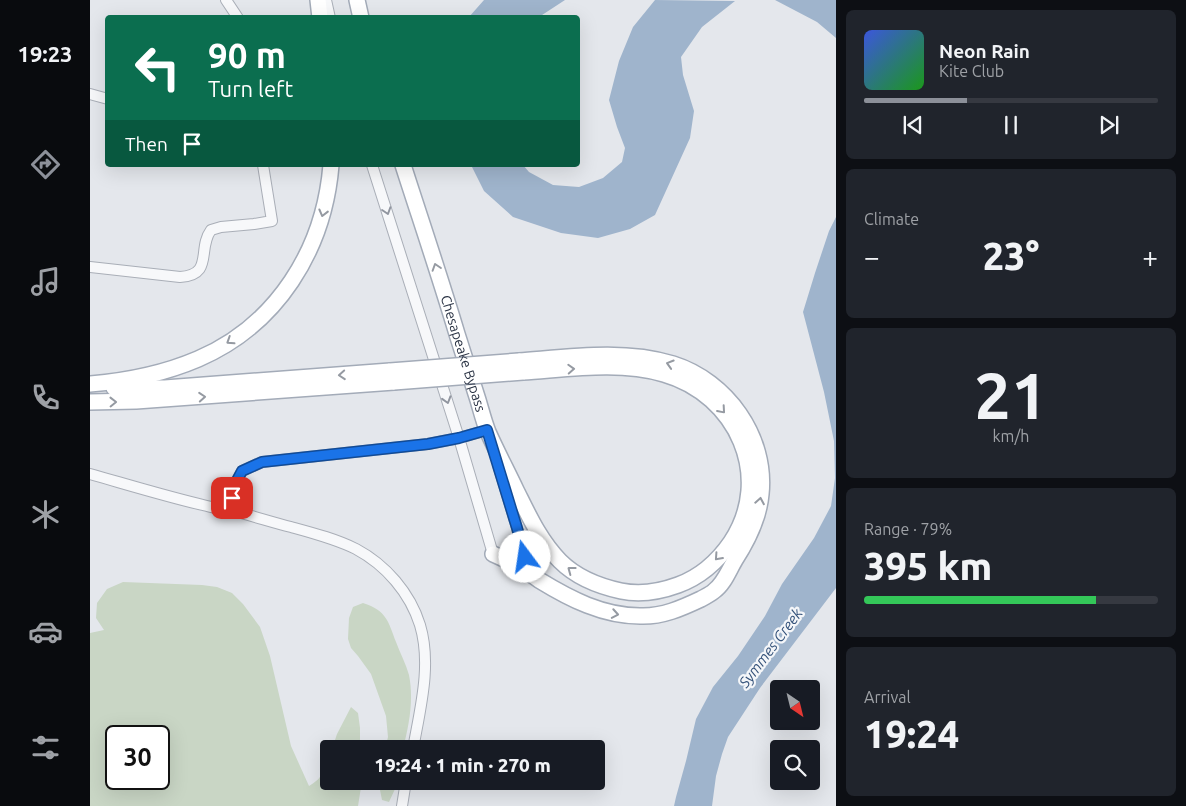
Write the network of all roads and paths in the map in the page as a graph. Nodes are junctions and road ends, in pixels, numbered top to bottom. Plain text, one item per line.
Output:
1 (226, 0) edge
2 (318, 0) edge
3 (326, 0) edge
4 (357, 0) edge
5 (236, 15) edge
6 (320, 15) edge
7 (329, 15) edge
8 (360, 15) edge
9 (90, 94) edge
10 (105, 98) edge
11 (264, 167) edge
12 (331, 167) edge
13 (373, 167) edge
14 (404, 167) edge
15 (90, 267) edge
16 (521, 367) junction
17 (392, 377) junction
18 (90, 384) edge
19 (90, 402) edge
20 (487, 430) junction
21 (459, 438) junction
22 (90, 474) edge
23 (230, 510) junction
24 (493, 554) joint
25 (528, 572) junction
26 (415, 740) edge
27 (405, 790) edge
28 (402, 806) edge

1 - 5 street
2 - 6 main road
3 - 7 street
4 - 8 main road
9 - 10 street
11 - 15 street
12 -> 18 main road
13 -> 21 street, Chesapeake Bypass
20 -> 14 main road, Chesapeake Bypass
16 - 17 main road, bridge
16 -> 20 main road
25 -> 16 main road
17 -> 18 main road
19 -> 17 main road
20 - 21 street
20 - 25 street, Chesapeake Bypass
21 - 23 street
21 - 24 street, Chesapeake Bypass
22 - 23 street
23 - 26 street
24 - 25 main road
27 - 28 street

